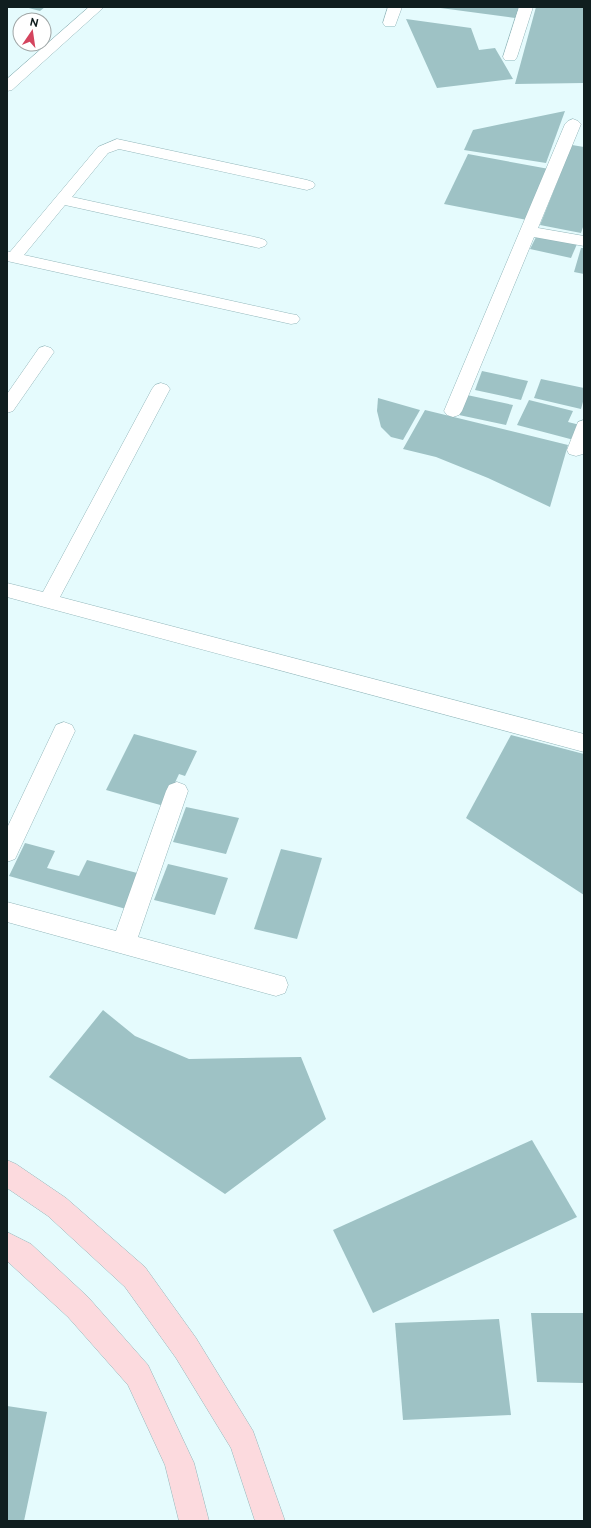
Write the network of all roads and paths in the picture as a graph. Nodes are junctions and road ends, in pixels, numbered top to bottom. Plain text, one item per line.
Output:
1 (97, 7) edge
2 (395, 7) edge
3 (526, 7) edge
4 (390, 23) dead end
5 (510, 57) dead end
6 (7, 87) edge
7 (573, 124) dead end
8 (307, 185) dead end
9 (63, 200) junction
10 (530, 230) junction
11 (584, 241) edge
12 (259, 243) dead end
13 (11, 257) edge
14 (291, 319) dead end
15 (45, 352) dead end
16 (161, 389) dead end
17 (7, 407) edge
18 (453, 411) dead end
19 (584, 426) edge
20 (576, 450) dead end
21 (7, 590) edge
22 (48, 601) junction
23 (64, 731) dead end
24 (584, 743) edge
25 (177, 791) dead end
26 (7, 852) edge
27 (7, 912) edge
28 (124, 943) junction
29 (276, 985) dead end
30 (7, 1173) edge
31 (7, 1245) edge
32 (194, 1521) edge
33 (270, 1521) edge

1 - 6 street
2 - 4 street
3 - 5 street
7 - 10 street
8 - 9 street
9 - 12 street
9 - 13 street
10 - 11 street
10 - 18 street
13 - 14 street
15 - 17 street
16 - 22 street
19 - 20 street
21 - 22 street
22 - 24 street
23 - 26 street
25 - 28 street
27 - 28 street
28 - 29 street
30 - 33 main road
31 - 32 main road

